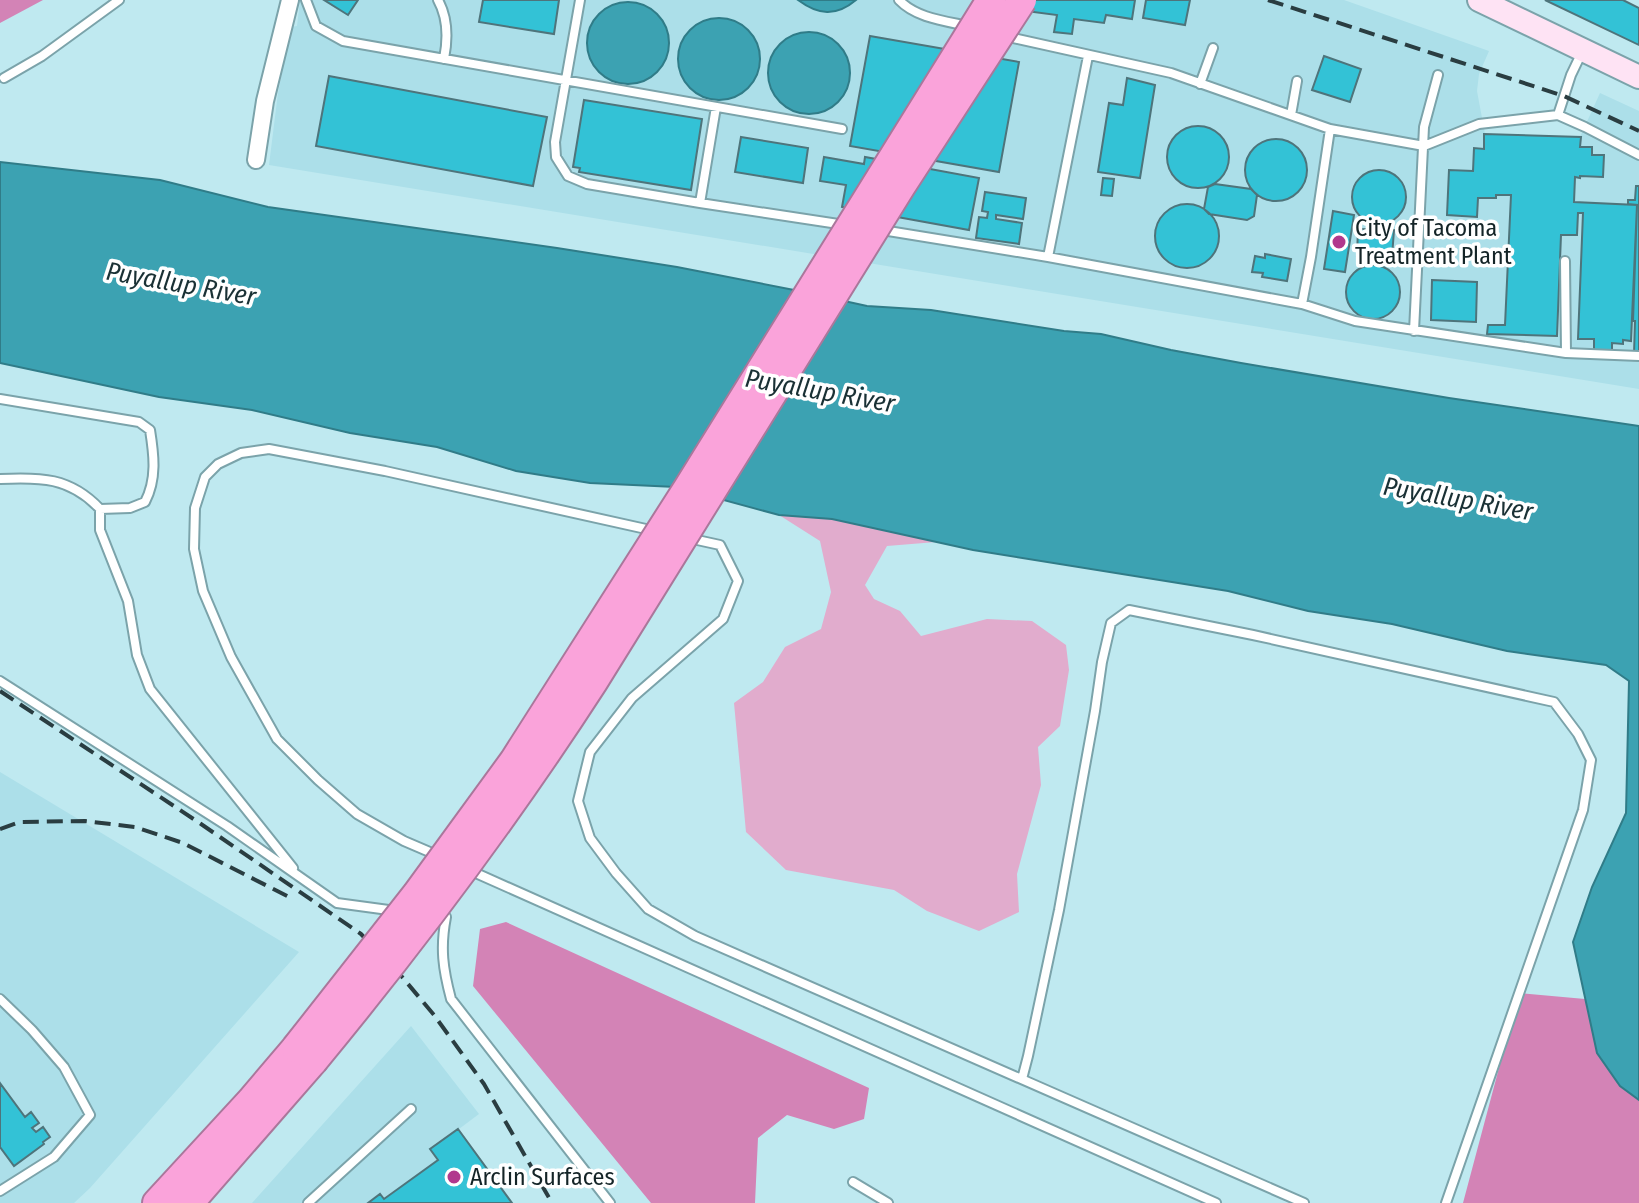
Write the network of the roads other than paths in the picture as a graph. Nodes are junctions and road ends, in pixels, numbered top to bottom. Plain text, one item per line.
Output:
1 (119, 0) edge
2 (290, 0) edge
3 (306, 0) edge
4 (438, 0) edge
5 (580, 0) edge
6 (899, 0) edge
7 (991, 0) edge
8 (1022, 0) edge
9 (1479, 0) edge
10 (1213, 48) dead end
11 (1583, 50) junction
12 (1088, 56) junction
13 (444, 59) junction
14 (1438, 75) dead end
15 (1639, 77) edge
16 (4, 78) dead end
17 (567, 80) junction
18 (1297, 81) dead end
19 (1200, 84) junction
20 (716, 107) junction
21 (1291, 115) junction
22 (1558, 115) junction
23 (842, 129) dead end
24 (1330, 129) junction
25 (1424, 146) junction
26 (1639, 155) edge
27 (256, 160) dead end
28 (700, 203) junction
29 (855, 226) dead end
30 (870, 228) dead end
31 (1048, 257) junction
32 (1565, 261) dead end
33 (1302, 304) junction
34 (1414, 331) junction
35 (1566, 353) junction
36 (1639, 356) edge
37 (0, 399) edge
38 (0, 479) edge
39 (100, 509) junction
40 (0, 681) edge
41 (447, 860) dead end
42 (462, 866) dead end
43 (302, 878) junction
44 (0, 999) edge
45 (304, 1054) junction
46 (1022, 1079) junction
47 (411, 1109) dead end
48 (853, 1182) dead end
49 (0, 1191) edge
50 (157, 1203) edge
51 (189, 1203) edge
52 (308, 1203) edge
53 (610, 1203) edge
54 (888, 1203) edge
55 (1216, 1203) edge
56 (1304, 1203) edge
57 (1446, 1203) edge

1 - 16 lane
2 - 27 street
3 - 13 lane
4 - 13 lane
5 - 17 lane
6 - 12 lane
7 - 45 highway, bridge
8 - 45 highway, bridge
9 - 11 street
10 - 19 lane
11 - 15 street
11 - 22 lane
12 - 19 lane
12 - 31 lane
13 - 17 lane
14 - 25 lane
17 - 20 lane
17 - 28 lane
18 - 21 lane
19 - 21 lane
20 - 23 lane
20 - 28 lane
21 - 24 lane
22 - 25 lane
22 - 26 lane
24 - 25 lane
24 - 33 lane
25 - 34 lane
28 - 29 lane
30 - 31 lane
31 - 33 lane
32 - 35 lane
33 - 34 lane
34 - 35 lane
35 - 36 lane
37 - 39 lane
38 - 39 lane
39 - 43 lane
40 - 43 lane
41 - 46 lane
42 - 55 lane
43 - 53 lane
44 - 49 lane
45 - 50 highway
45 - 51 highway
46 - 56 lane
46 - 57 lane
47 - 52 lane
48 - 54 lane

